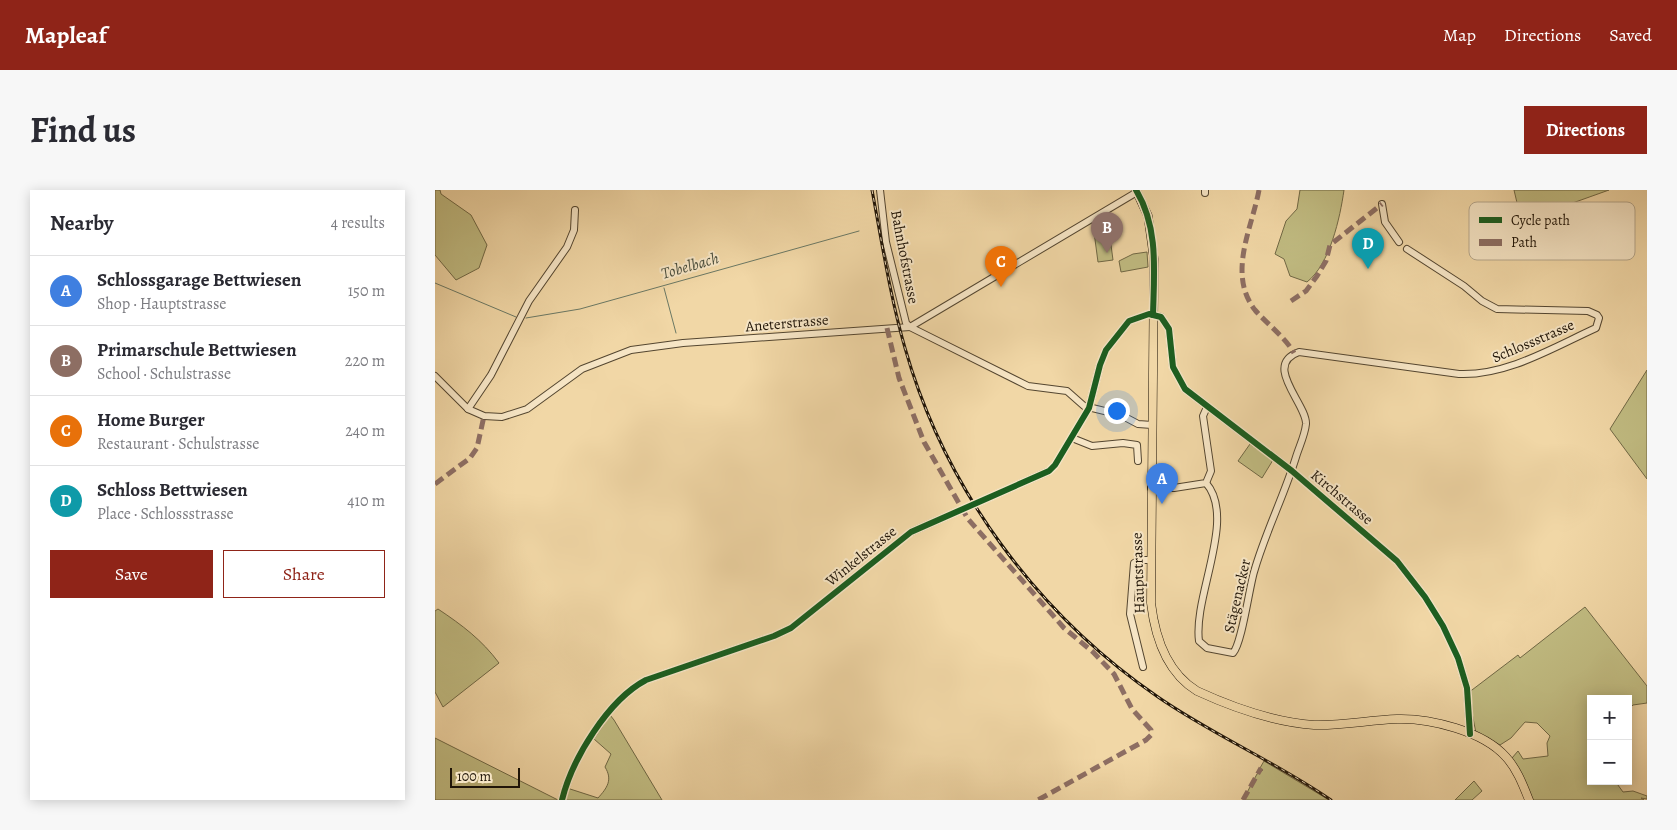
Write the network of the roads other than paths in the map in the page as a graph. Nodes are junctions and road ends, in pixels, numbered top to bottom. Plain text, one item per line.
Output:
1 (880, 190) edge
2 (1136, 191) edge
3 (1382, 204) dead end
4 (575, 210) dead end
5 (1399, 242) dead end
6 (1407, 249) dead end
7 (1153, 315) junction
8 (910, 327) junction
9 (435, 376) edge
10 (1207, 407) junction
11 (1089, 408) junction
12 (468, 409) junction
13 (1152, 425) junction
14 (1072, 438) junction
15 (1138, 461) dead end
16 (1291, 470) junction
17 (1206, 483) junction
18 (1151, 488) junction
19 (1150, 560) junction
20 (1143, 667) dead end
21 (1470, 734) junction
22 (562, 800) edge
23 (1529, 800) edge

1 - 8 street, Bahnhofstrasse
2 - 7 main road, Hauptstrasse
2 - 8 street
3 - 5 street
4 - 12 street
6 - 16 street, Schlossstrasse
7 - 10 street, Kirchstrasse
7 - 11 street, Winkelstrasse
7 - 13 main road, Hauptstrasse
8 - 11 street
8 - 12 street, Aneterstrasse
9 - 12 street, Aneterstrasse
10 - 16 street, Kirchstrasse
10 - 17 street
11 - 13 street
11 - 14 street, Winkelstrasse
13 - 18 main road, Hauptstrasse
14 - 15 street
14 - 22 street, Winkelstrasse
16 - 17 street, Stägenacker
16 - 21 street, Kirchstrasse
17 - 18 street
18 - 19 main road, Hauptstrasse
19 - 20 street
19 - 21 main road, Hauptstrasse
21 - 23 main road, Hauptstrasse

